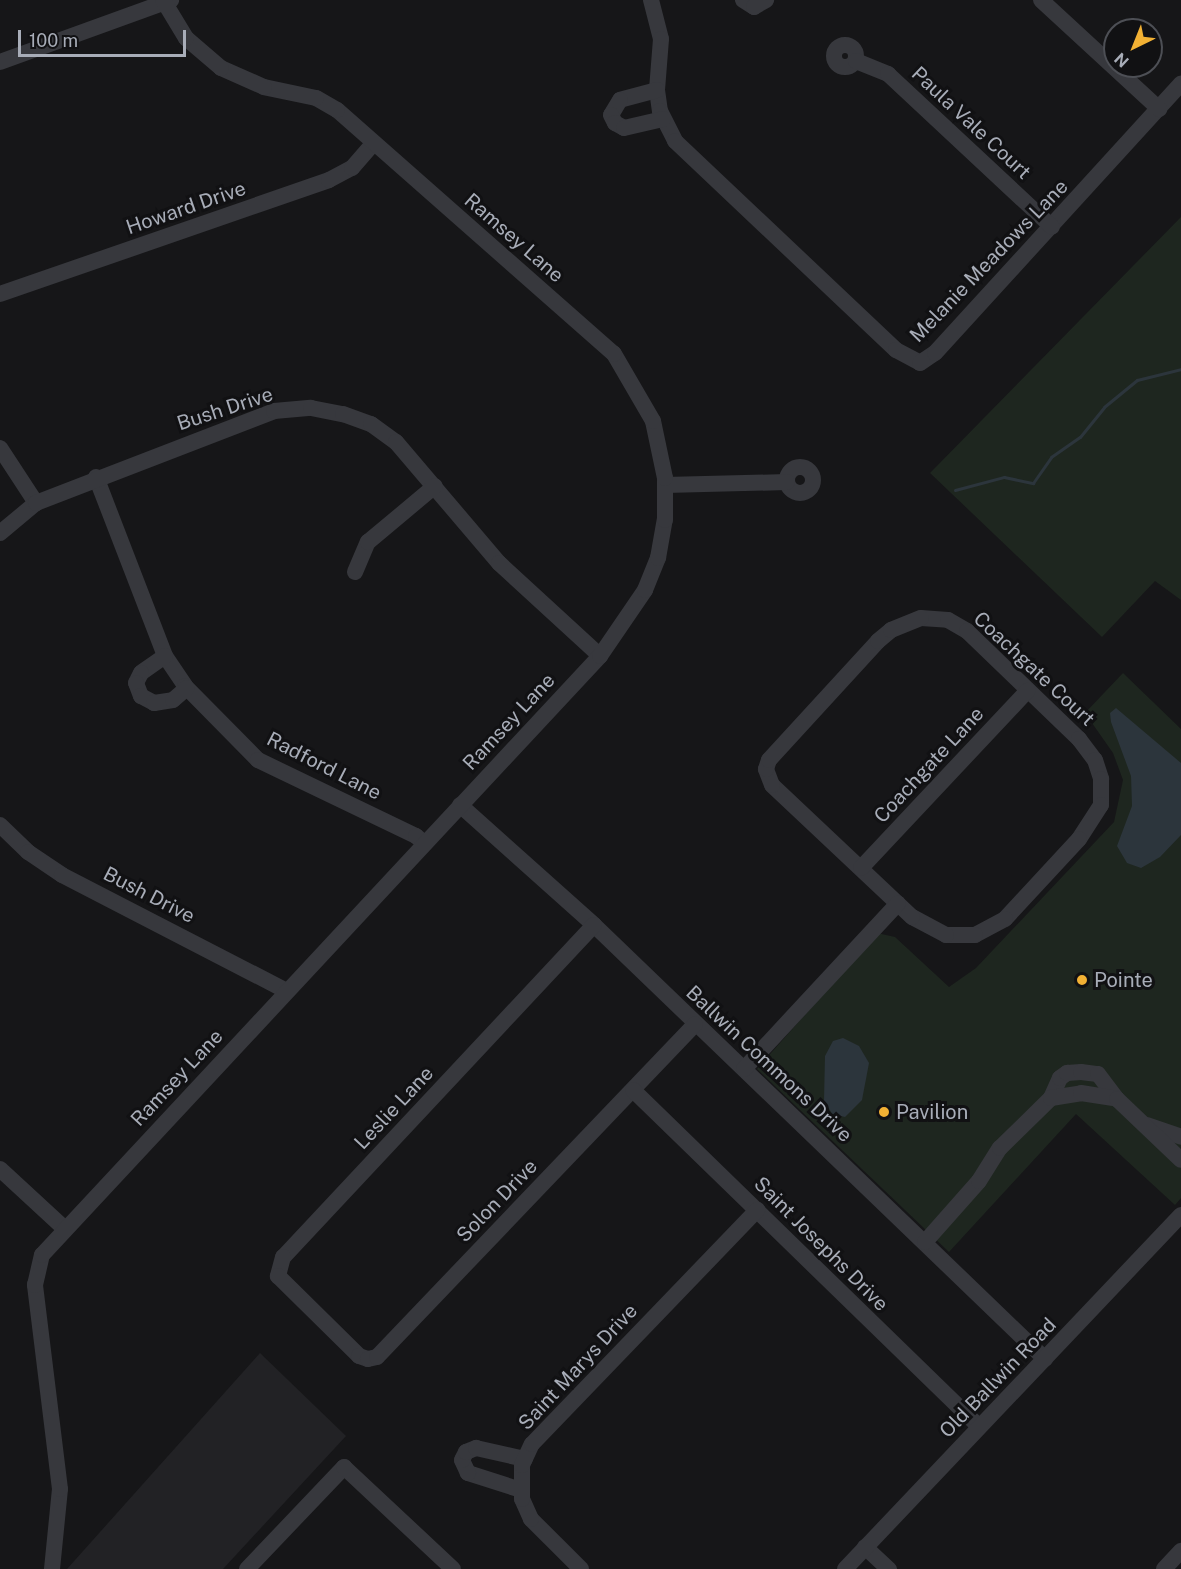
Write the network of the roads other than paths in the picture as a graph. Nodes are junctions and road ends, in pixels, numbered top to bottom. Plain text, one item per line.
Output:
1 (134, 0) edge
2 (651, 0) edge
3 (743, 0) edge
4 (766, 0) edge
5 (1041, 0) edge
6 (166, 1) edge
7 (120, 18) junction
8 (856, 61) dead end
9 (0, 62) edge
10 (1181, 84) edge
11 (657, 90) junction
12 (1159, 109) junction
13 (663, 119) junction
14 (374, 143) junction
15 (1052, 227) junction
16 (0, 294) edge
17 (0, 448) edge
18 (96, 477) junction
19 (787, 482) dead end
20 (665, 485) junction
21 (435, 486) junction
22 (36, 503) junction
23 (0, 533) edge
24 (355, 572) dead end
25 (165, 656) junction
26 (600, 657) junction
27 (187, 688) junction
28 (1027, 692) junction
29 (460, 805) junction
30 (0, 825) edge
31 (424, 843) junction
32 (861, 868) junction
33 (898, 903) junction
34 (594, 926) junction
35 (287, 991) junction
36 (694, 1024) junction
37 (744, 1069) junction
38 (633, 1090) junction
39 (1143, 1124) junction
40 (1181, 1137) edge
41 (1181, 1161) edge
42 (0, 1169) edge
43 (757, 1210) junction
44 (1181, 1215) edge
45 (64, 1228) junction
46 (925, 1242) junction
47 (324, 1320) joint
48 (1045, 1359) junction
49 (979, 1427) junction
50 (525, 1459) junction
51 (522, 1490) junction
52 (865, 1547) junction
53 (1181, 1551) edge
54 (52, 1569) edge
55 (247, 1569) edge
56 (453, 1569) edge
57 (581, 1569) edge
58 (845, 1569) edge
59 (889, 1569) edge
60 (1164, 1569) edge

1 - 7 street
2 - 11 street, Melanie Meadows Lane
3 - 4 street
5 - 12 street
6 - 7 street
6 - 14 street, Ramsey Lane
7 - 9 street
8 - 15 street, Paula Vale Court
10 - 12 street, Melanie Meadows Lane
11 - 13 street, Melanie Meadows Lane
11 - 13 street
12 - 15 street, Melanie Meadows Lane
13 - 15 street, Melanie Meadows Lane
14 - 16 street, Howard Drive
14 - 20 street, Ramsey Lane
17 - 22 street
18 - 21 street, Bush Drive
18 - 22 street, Bush Drive
18 - 25 street, Radford Lane
19 - 20 street
20 - 26 street, Ramsey Lane
21 - 24 street
21 - 26 street, Bush Drive
22 - 23 street, Bush Drive
25 - 27 street, Radford Lane
25 - 27 street
26 - 29 street, Ramsey Lane
27 - 31 street, Radford Lane
28 - 32 street, Coachgate Lane
28 - 32 street, Coachgate Court
28 - 33 street, Coachgate Court
29 - 31 street, Ramsey Lane
29 - 34 street, Ballwin Commons Drive
30 - 35 street, Bush Drive
31 - 35 street, Ramsey Lane
32 - 33 street, Coachgate Court
33 - 37 street
34 - 36 street, Ballwin Commons Drive
34 - 47 street, Leslie Lane
35 - 45 street, Ramsey Lane
36 - 37 street, Ballwin Commons Drive
36 - 38 street, Solon Drive
37 - 46 street, Ballwin Commons Drive
38 - 43 street, Saint Josephs Drive
38 - 47 street, Solon Drive
39 - 40 street
39 - 41 street
39 - 46 street
42 - 45 street
43 - 49 street, Saint Josephs Drive
43 - 50 street, Saint Marys Drive
44 - 48 street, Old Ballwin Road
45 - 54 street, Ramsey Lane
46 - 48 street, Ballwin Commons Drive
48 - 49 street, Old Ballwin Road
49 - 52 street, Old Ballwin Road
50 - 51 street, Saint Marys Drive
50 - 51 street, Saint Marys Drive
51 - 57 street, Saint Marys Drive
52 - 58 street, Old Ballwin Road
52 - 59 street
53 - 60 street
55 - 56 street

